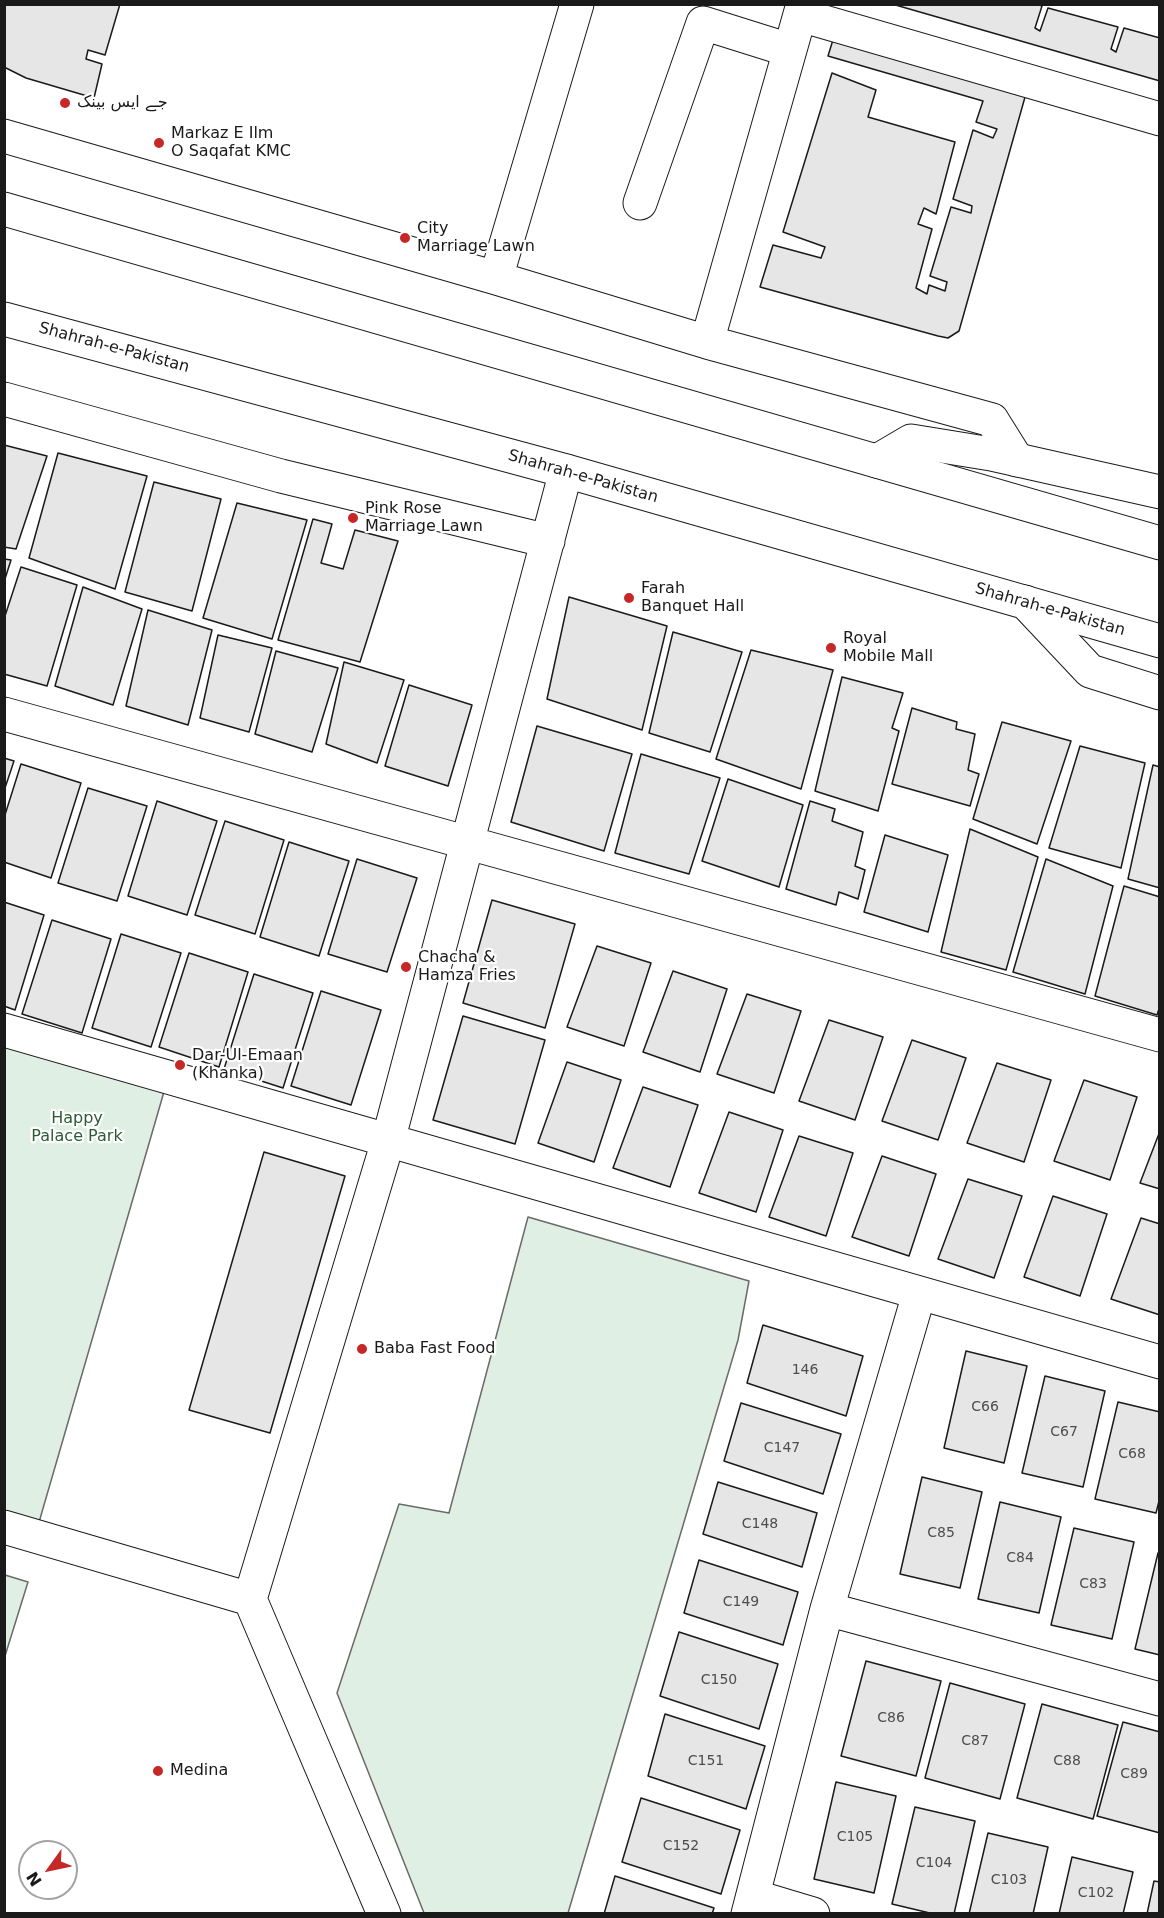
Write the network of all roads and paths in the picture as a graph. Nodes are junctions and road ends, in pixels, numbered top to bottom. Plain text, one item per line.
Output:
1 (577, 4) edge
2 (801, 10) edge
3 (705, 14) edge
4 (789, 50) junction
5 (1160, 119) edge
6 (4, 136) edge
7 (640, 203) dead end
8 (4, 209) edge
9 (496, 278) junction
10 (4, 319) edge
11 (707, 342) junction
12 (4, 399) edge
13 (1017, 460) junction
14 (877, 461) junction
15 (566, 471) junction
16 (1160, 492) edge
17 (548, 541) junction
18 (1160, 543) edge
19 (1025, 602) junction
20 (1160, 641) edge
21 (1160, 693) edge
22 (4, 714) edge
23 (468, 843) junction
24 (4, 1030) edge
25 (1160, 1035) edge
26 (388, 1141) junction
27 (919, 1294) junction
28 (1160, 1362) edge
29 (4, 1527) edge
30 (250, 1599) junction
31 (827, 1610) junction
32 (1160, 1699) edge
33 (751, 1905) edge
34 (384, 1914) edge
35 (813, 1914) edge

1 - 9 main road
2 - 4 main road
2 - 5 main road
3 - 4 main road
3 - 7 main road
4 - 11 main road
6 - 9 main road
8 - 14 main road
9 - 11 main road
10 - 15 main road, Shahrah-e-Pakistan
11 - 13 main road
12 - 17 main road
13 - 14 main road
13 - 16 main road
14 - 18 main road
15 - 17 main road
15 - 19 main road, Shahrah-e-Pakistan
17 - 23 main road
19 - 20 main road, Shahrah-e-Pakistan
19 - 21 main road
22 - 23 main road
23 - 25 main road
23 - 26 main road
24 - 26 main road
26 - 27 main road
26 - 30 main road
27 - 28 main road
27 - 31 main road
29 - 30 main road
30 - 34 main road
31 - 32 main road
31 - 33 main road
33 - 35 main road

